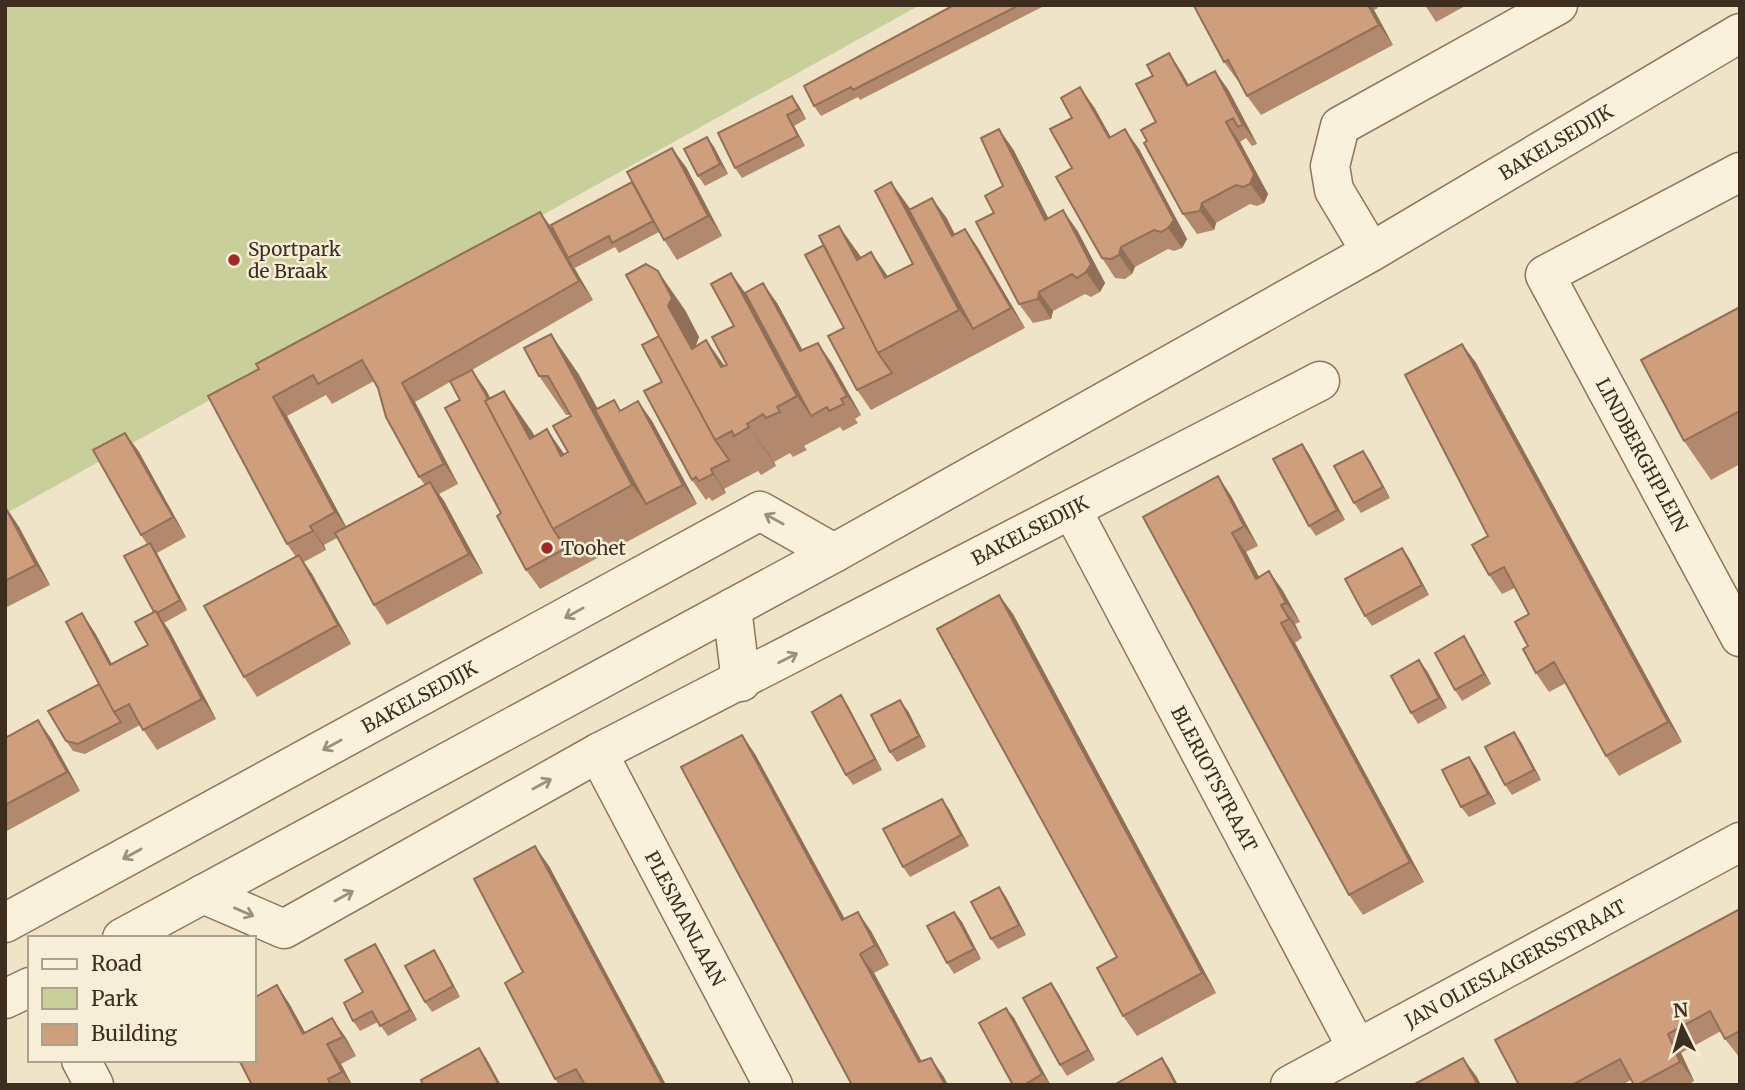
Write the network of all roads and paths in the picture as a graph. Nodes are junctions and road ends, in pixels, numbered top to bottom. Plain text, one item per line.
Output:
1 (1558, 5) edge
2 (1740, 33) edge
3 (1740, 172) edge
4 (1371, 252) junction
5 (1321, 381) dead end
6 (1072, 510) junction
7 (834, 553) junction
8 (732, 608) junction
9 (1740, 637) edge
10 (741, 682) junction
11 (598, 753) junction
12 (1740, 842) edge
13 (203, 894) junction
14 (5, 923) edge
15 (126, 936) edge
16 (28, 988) edge
17 (5, 999) edge
18 (1357, 1048) junction
19 (82, 1062) edge
20 (94, 1085) edge
21 (773, 1085) edge
22 (1290, 1085) edge

1 - 4 street
2 - 4 street, BAKELSEDIJK
3 - 9 street, LINDBERGHPLEIN
4 - 7 street, BAKELSEDIJK
5 - 6 street, BAKELSEDIJK
10 -> 6 street, BAKELSEDIJK
6 - 18 street, BLERIOTSTRAAT
7 - 8 street, BAKELSEDIJK
7 -> 14 street, BAKELSEDIJK
8 - 10 street
8 - 13 street, BAKELSEDIJK
10 - 11 street, BAKELSEDIJK
13 -> 11 street, BAKELSEDIJK
11 - 21 street, PLESMANLAAN
12 - 18 street, JAN OLIESLAGERSSTRAAT
13 - 15 street, BAKELSEDIJK
16 - 17 street
18 - 22 street, JAN OLIESLAGERSSTRAAT
19 - 20 street

